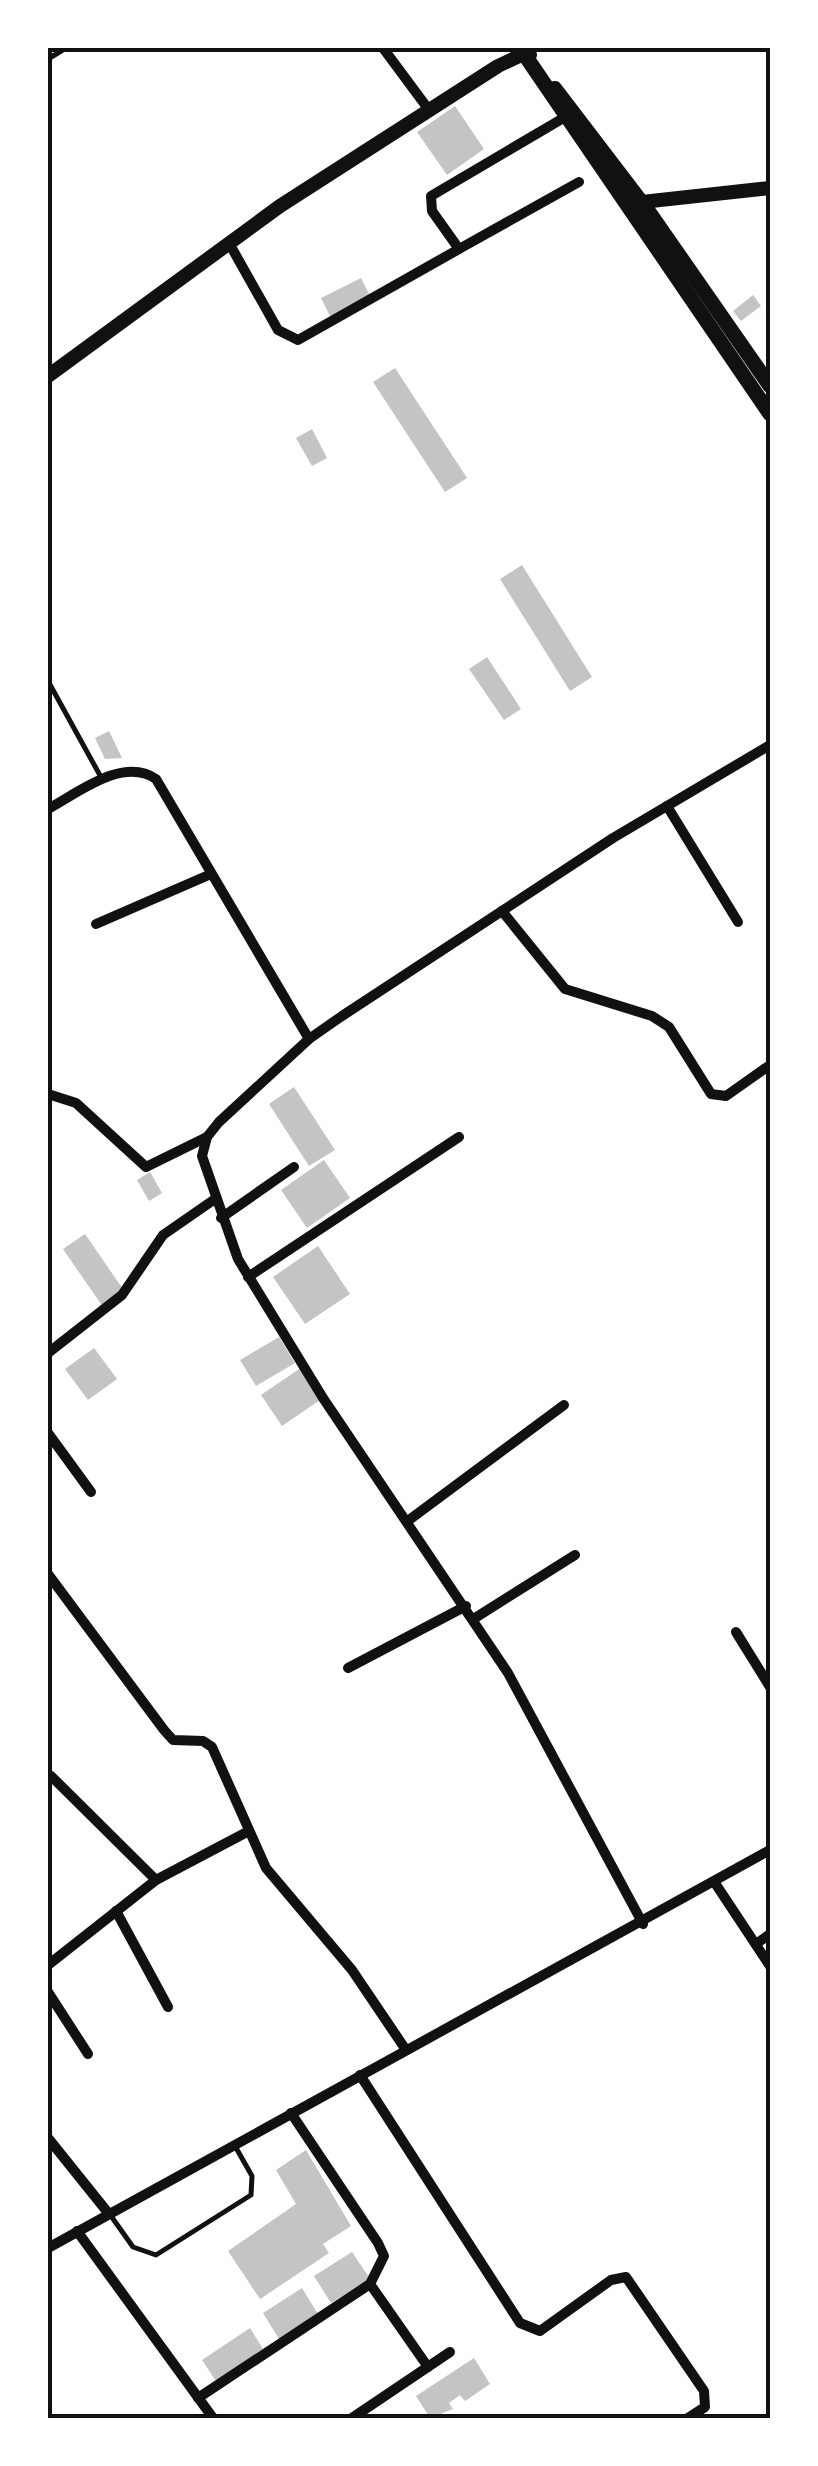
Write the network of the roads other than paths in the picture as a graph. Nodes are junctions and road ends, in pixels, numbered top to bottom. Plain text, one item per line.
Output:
1 (66, 48) edge
2 (383, 48) edge
3 (520, 48) edge
4 (48, 59) edge
5 (429, 110) junction
6 (574, 112) junction
7 (579, 182) dead end
8 (770, 188) edge
9 (637, 205) junction
10 (229, 243) junction
11 (458, 249) junction
12 (48, 376) edge
13 (770, 386) edge
14 (770, 414) edge
15 (48, 681) edge
16 (769, 749) edge
17 (103, 781) junction
18 (668, 806) junction
19 (48, 809) edge
20 (211, 874) junction
21 (502, 911) junction
22 (738, 922) dead end
23 (96, 924) dead end
24 (309, 1039) junction
25 (770, 1065) edge
26 (48, 1094) edge
27 (207, 1137) junction
28 (459, 1137) dead end
29 (294, 1168) dead end
30 (215, 1198) junction
31 (221, 1218) junction
32 (248, 1277) junction
33 (48, 1353) edge
34 (564, 1405) dead end
35 (48, 1432) edge
36 (91, 1492) dead end
37 (409, 1520) junction
38 (575, 1554) dead end
39 (48, 1574) edge
40 (466, 1606) junction
41 (475, 1618) junction
42 (736, 1632) dead end
43 (348, 1668) dead end
44 (770, 1686) edge
45 (51, 1776) dead end
46 (247, 1832) junction
47 (770, 1850) edge
48 (156, 1880) junction
49 (715, 1882) junction
50 (116, 1912) junction
51 (643, 1924) junction
52 (770, 1934) edge
53 (756, 1944) junction
54 (48, 1966) edge
55 (770, 1966) edge
56 (48, 1992) edge
57 (168, 2007) dead end
58 (406, 2050) junction
59 (88, 2054) dead end
60 (360, 2075) junction
61 (292, 2113) junction
62 (48, 2138) edge
63 (234, 2144) junction
64 (109, 2214) junction
65 (77, 2232) junction
66 (48, 2248) edge
67 (370, 2284) junction
68 (450, 2352) dead end
69 (428, 2367) junction
70 (198, 2398) junction
71 (213, 2418) edge
72 (352, 2418) edge
73 (688, 2418) edge

1 - 4 lane
2 - 5 street
3 - 9 main road
5 - 6 street
5 - 10 street
6 - 9 street
6 - 11 street
7 - 11 street
8 - 9 street
9 - 13 main road
9 - 14 main road
10 - 11 street
10 - 12 street
15 - 17 lane
16 - 18 street
17 - 19 street
17 - 20 street
18 - 21 street
18 - 22 street
20 - 23 street
20 - 24 street
21 - 24 street
21 - 25 street
24 - 27 street
26 - 27 street
27 - 30 street
28 - 32 street
29 - 31 street
30 - 31 street
30 - 33 street
31 - 32 street
32 - 37 street
34 - 37 street
35 - 36 street
37 - 40 street
38 - 41 street
39 - 46 street
40 - 41 street
40 - 43 street
41 - 51 street
42 - 44 street
45 - 48 street
46 - 48 street
46 - 58 street
47 - 49 street
48 - 50 street
49 - 51 street
49 - 53 street
50 - 54 street
50 - 57 street
51 - 58 street
52 - 53 street
53 - 55 street
56 - 59 street
58 - 60 street
60 - 61 street
60 - 73 street
61 - 63 street
61 - 67 street
62 - 64 street
63 - 64 street
63 - 64 lane
64 - 65 street
65 - 66 street
65 - 70 street
67 - 69 street
67 - 70 street
68 - 69 street
69 - 72 street
70 - 71 street

